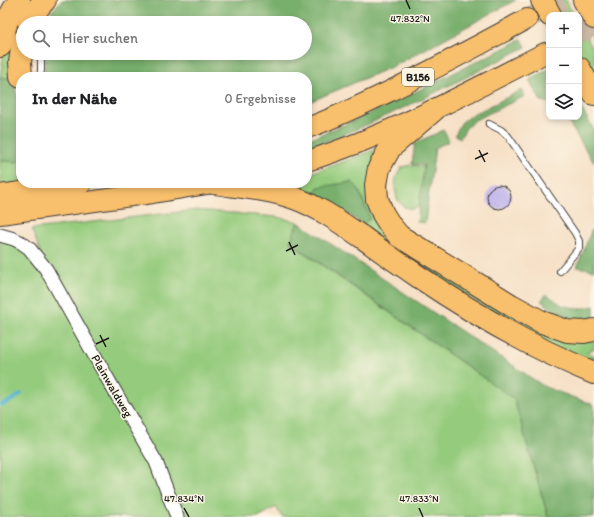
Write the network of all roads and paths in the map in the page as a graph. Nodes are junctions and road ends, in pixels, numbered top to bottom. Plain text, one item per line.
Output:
1 (542, 0) edge
2 (584, 0) edge
3 (33, 12) edge
4 (548, 12) edge
5 (594, 18) edge
6 (527, 19) tunnel mouth
7 (0, 46) edge
8 (545, 53) dead end
9 (20, 60) edge
10 (41, 60) edge
11 (21, 72) edge
12 (41, 72) edge
13 (582, 73) edge
14 (594, 94) edge
15 (434, 110) junction
16 (489, 124) dead end
17 (312, 126) edge
18 (312, 159) edge
19 (48, 188) edge
20 (183, 188) edge
21 (247, 188) edge
22 (0, 195) edge
23 (0, 214) edge
24 (0, 235) edge
25 (560, 271) dead end
26 (594, 330) edge
27 (594, 373) edge
28 (177, 517) edge

1 - 4 highway
2 - 5 highway
3 - 7 highway
6 - 17 main road, B156
8 - 15 main road
9 - 11 highway
10 - 12 lane
13 - 14 highway
15 - 18 main road
15 - 26 highway
16 - 25 lane
19 - 22 main road
20 - 23 main road
21 - 27 highway
24 - 28 street, Plainwaldweg

